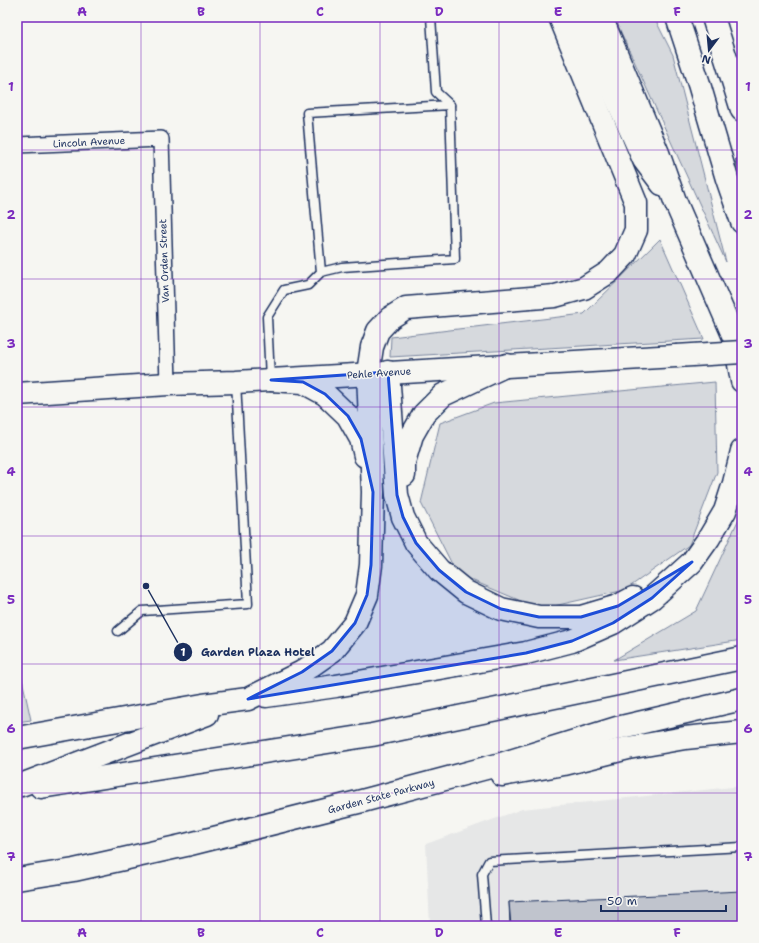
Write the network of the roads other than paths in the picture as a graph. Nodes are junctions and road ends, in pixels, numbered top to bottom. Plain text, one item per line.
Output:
1 (431, 17) edge
2 (560, 17) edge
3 (580, 17) edge
4 (601, 17) edge
5 (713, 17) edge
6 (728, 17) edge
7 (677, 20) edge
8 (734, 73) edge
9 (450, 105) junction
10 (742, 110) edge
11 (161, 139) joint
12 (17, 145) edge
13 (675, 201) junction
14 (742, 222) edge
15 (321, 272) junction
16 (742, 352) edge
17 (507, 365) junction
18 (378, 373) junction
19 (270, 380) junction
20 (742, 381) edge
21 (236, 382) junction
22 (168, 384) junction
23 (17, 394) edge
24 (742, 451) edge
25 (373, 492) junction
26 (416, 543) junction
27 (692, 562) junction
28 (118, 631) dead end
29 (742, 658) edge
30 (248, 699) junction
31 (742, 699) edge
32 (742, 732) edge
33 (17, 738) edge
34 (19, 788) edge
35 (362, 801) junction
36 (742, 847) edge
37 (17, 879) edge
38 (486, 926) edge

1 - 9 lane
2 - 18 main road
3 - 13 main road
4 - 13 main road
5 - 8 main road
6 - 8 main road
7 - 14 main road
8 - 10 main road
9 - 15 lane
9 - 15 lane
11 - 12 street, Lincoln Avenue
11 - 22 street, Van Orden Street
13 - 20 main road
15 - 19 lane
16 - 17 main road, Pehle Avenue, bridge
17 - 18 main road, Pehle Avenue
17 - 26 main road
18 - 19 main road, Pehle Avenue
18 - 25 main road
18 - 26 main road
19 - 21 main road, Pehle Avenue
19 - 25 main road
21 - 22 main road, Pehle Avenue
21 - 28 lane
22 - 23 main road, Pehle Avenue
24 - 27 main road
25 - 30 main road
26 - 27 main road
27 - 30 main road
29 - 34 main road
30 - 33 main road
30 - 34 main road
31 - 35 main road, Garden State Parkway
32 - 35 main road
35 - 37 main road, Garden State Parkway
36 - 38 lane

